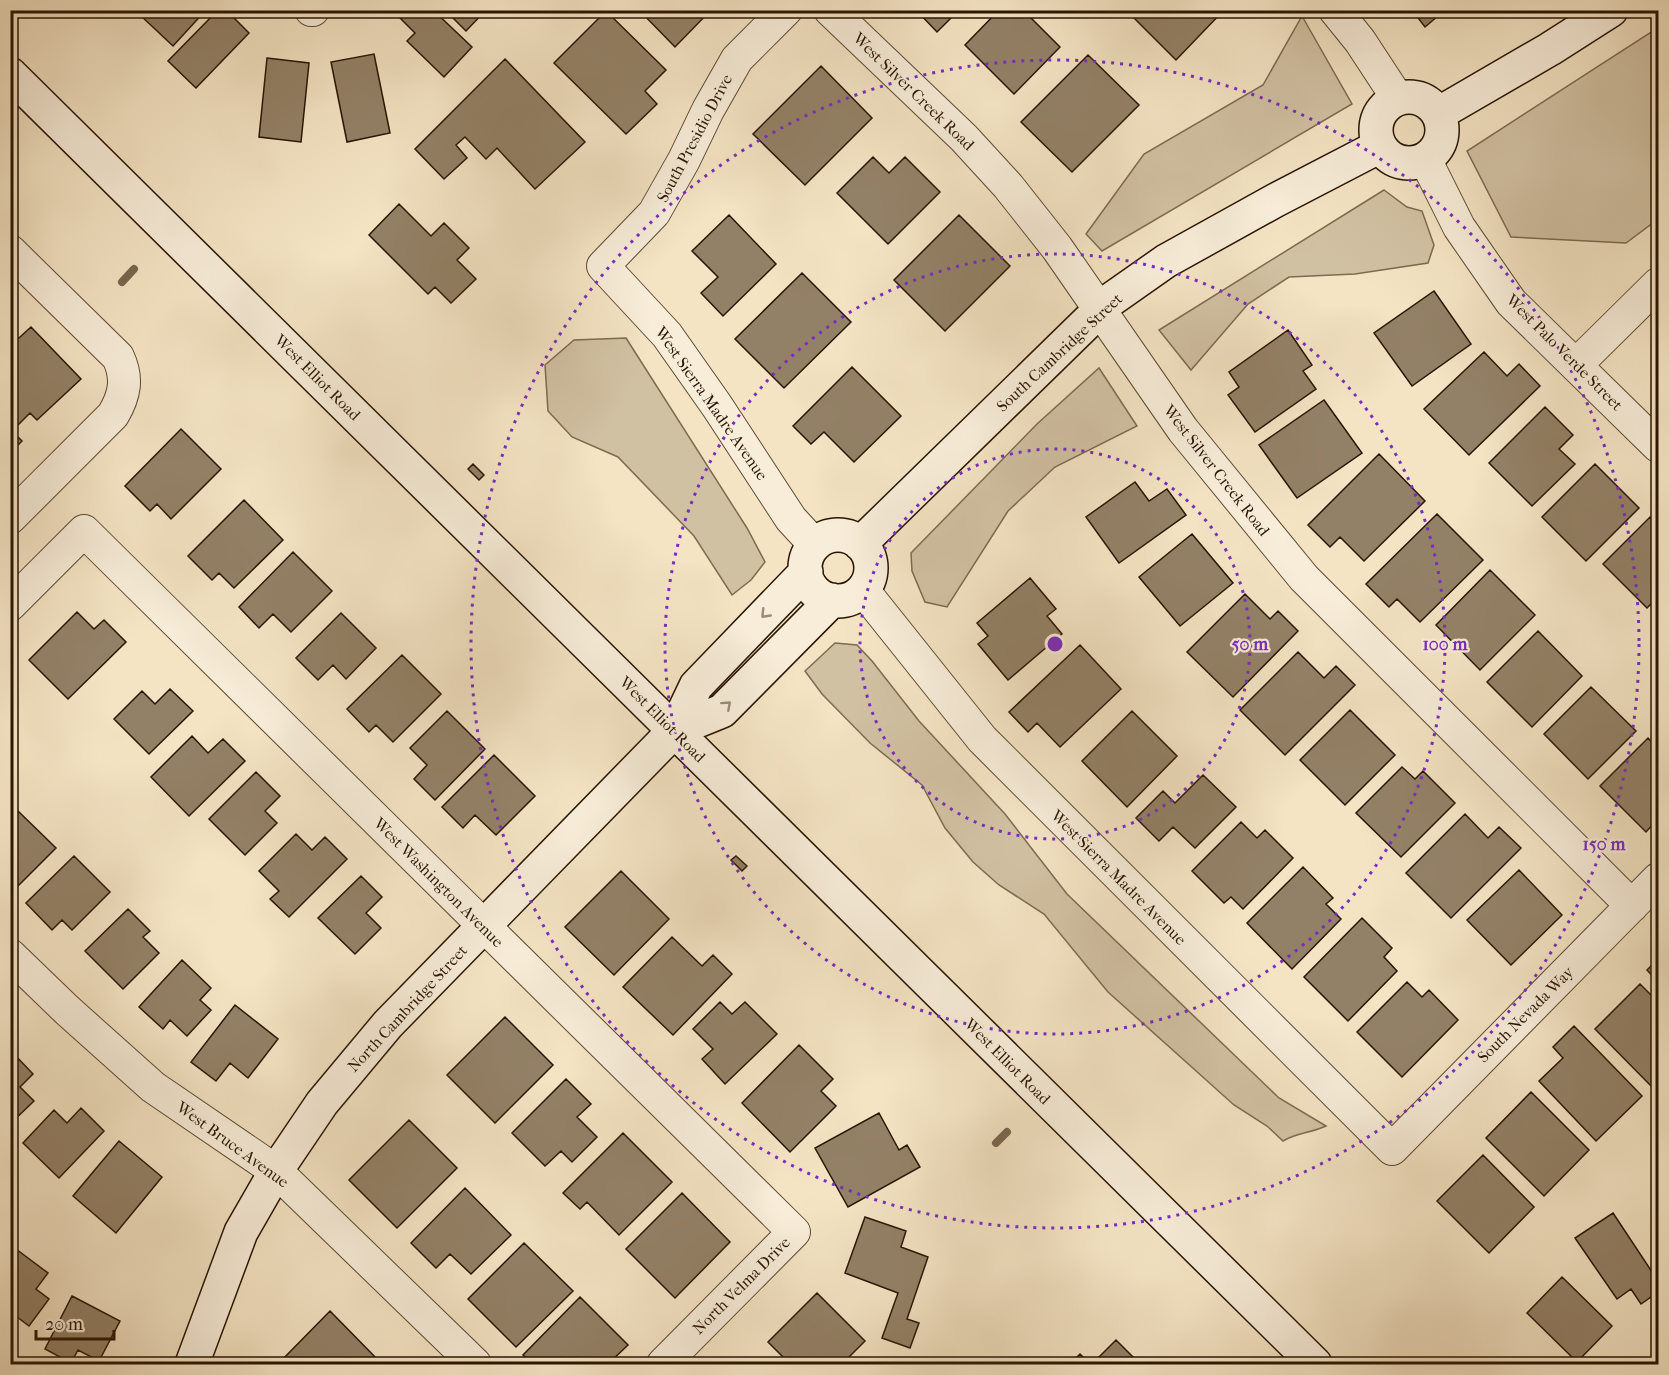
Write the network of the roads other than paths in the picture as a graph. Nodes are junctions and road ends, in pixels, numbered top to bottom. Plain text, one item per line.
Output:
1 (786, 10) edge
2 (830, 10) edge
3 (1335, 10) edge
4 (1611, 10) edge
5 (15, 88) edge
6 (1398, 99) junction
7 (1438, 114) junction
8 (1380, 146) junction
9 (1425, 159) junction
10 (10, 251) edge
11 (603, 266) joint
12 (1659, 284) edge
13 (1100, 310) junction
14 (1576, 365) junction
15 (1659, 446) edge
16 (10, 518) edge
17 (860, 544) junction
18 (810, 558) junction
19 (863, 590) junction
20 (831, 600) junction
21 (10, 605) edge
22 (675, 730) junction
23 (1659, 879) edge
24 (1632, 906) junction
25 (484, 926) junction
26 (10, 955) edge
27 (1392, 1149) joint
28 (276, 1171) junction
29 (794, 1232) joint
30 (192, 1365) edge
31 (476, 1365) edge
32 (663, 1365) edge
33 (1315, 1365) edge

1 - 11 street, South Presidio Drive
2 - 13 street, West Silver Creek Road
3 - 6 street
4 - 7 street
5 - 22 street, West Elliot Road
6 - 7 street
6 - 8 street
7 - 9 street
8 - 9 street
8 - 13 street, South Cambridge Street
9 - 14 street, West Palo Verde Street
10 - 16 street
11 - 18 street, West Sierra Madre Avenue
12 - 14 street
13 - 17 street, South Cambridge Street
13 - 24 street, West Silver Creek Road
14 - 15 street, West Palo Verde Street
17 - 18 street
17 - 19 street
18 - 20 street
18 -> 22 street
19 - 20 street
19 - 27 street, West Sierra Madre Avenue
22 -> 20 street
21 - 25 street, West Washington Avenue
22 - 25 street, North Cambridge Street
22 - 33 street, West Elliot Road
23 - 24 street, South Nevada Way
24 - 27 street, South Nevada Way
25 - 28 street, North Cambridge Street
25 - 29 street, West Washington Avenue
26 - 28 street, West Bruce Avenue
28 - 30 street, North Cambridge Street
28 - 31 street, West Bruce Avenue
29 - 32 street, North Velma Drive

